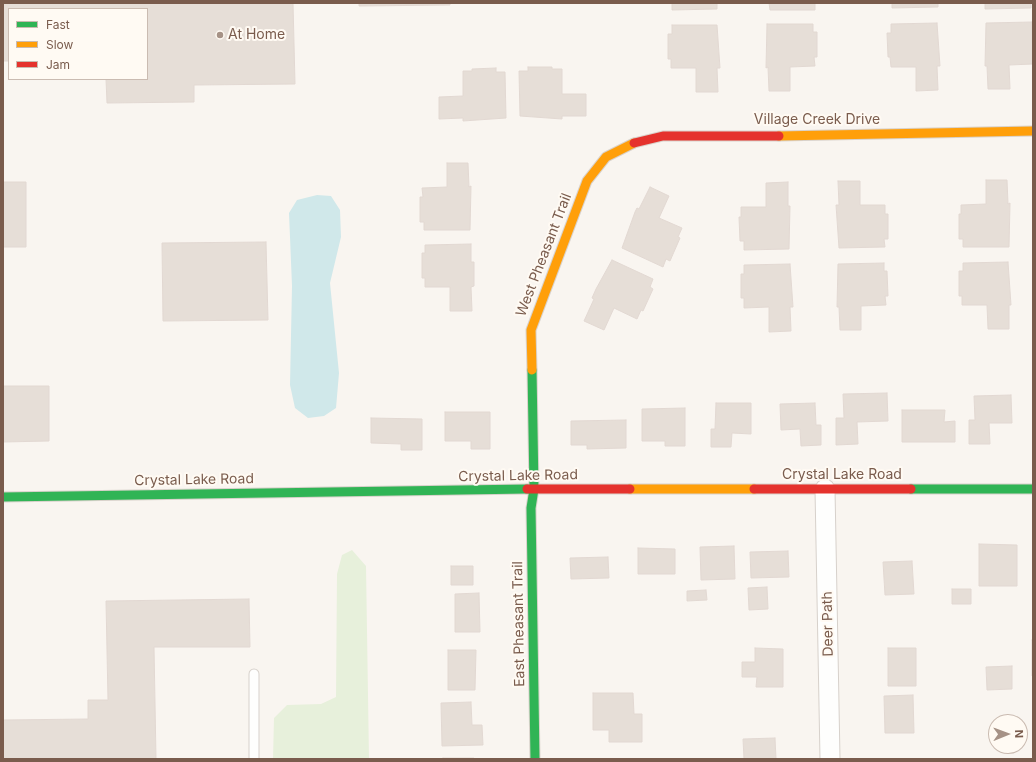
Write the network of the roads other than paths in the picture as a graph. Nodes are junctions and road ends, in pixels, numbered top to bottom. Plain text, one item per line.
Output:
1 (1033, 131) edge
2 (606, 157) joint
3 (534, 489) junction
4 (825, 489) junction
5 (1033, 489) edge
6 (3, 497) edge
7 (254, 674) dead end
8 (254, 759) edge
9 (535, 759) edge
10 (830, 759) edge

1 - 2 street, Village Creek Drive
2 - 3 street, West Pheasant Trail
3 - 4 street, Crystal Lake Road
3 - 6 street, Crystal Lake Road
3 - 9 street, East Pheasant Trail
4 - 5 street, Crystal Lake Road
4 - 10 street, Deer Path
7 - 8 lane

